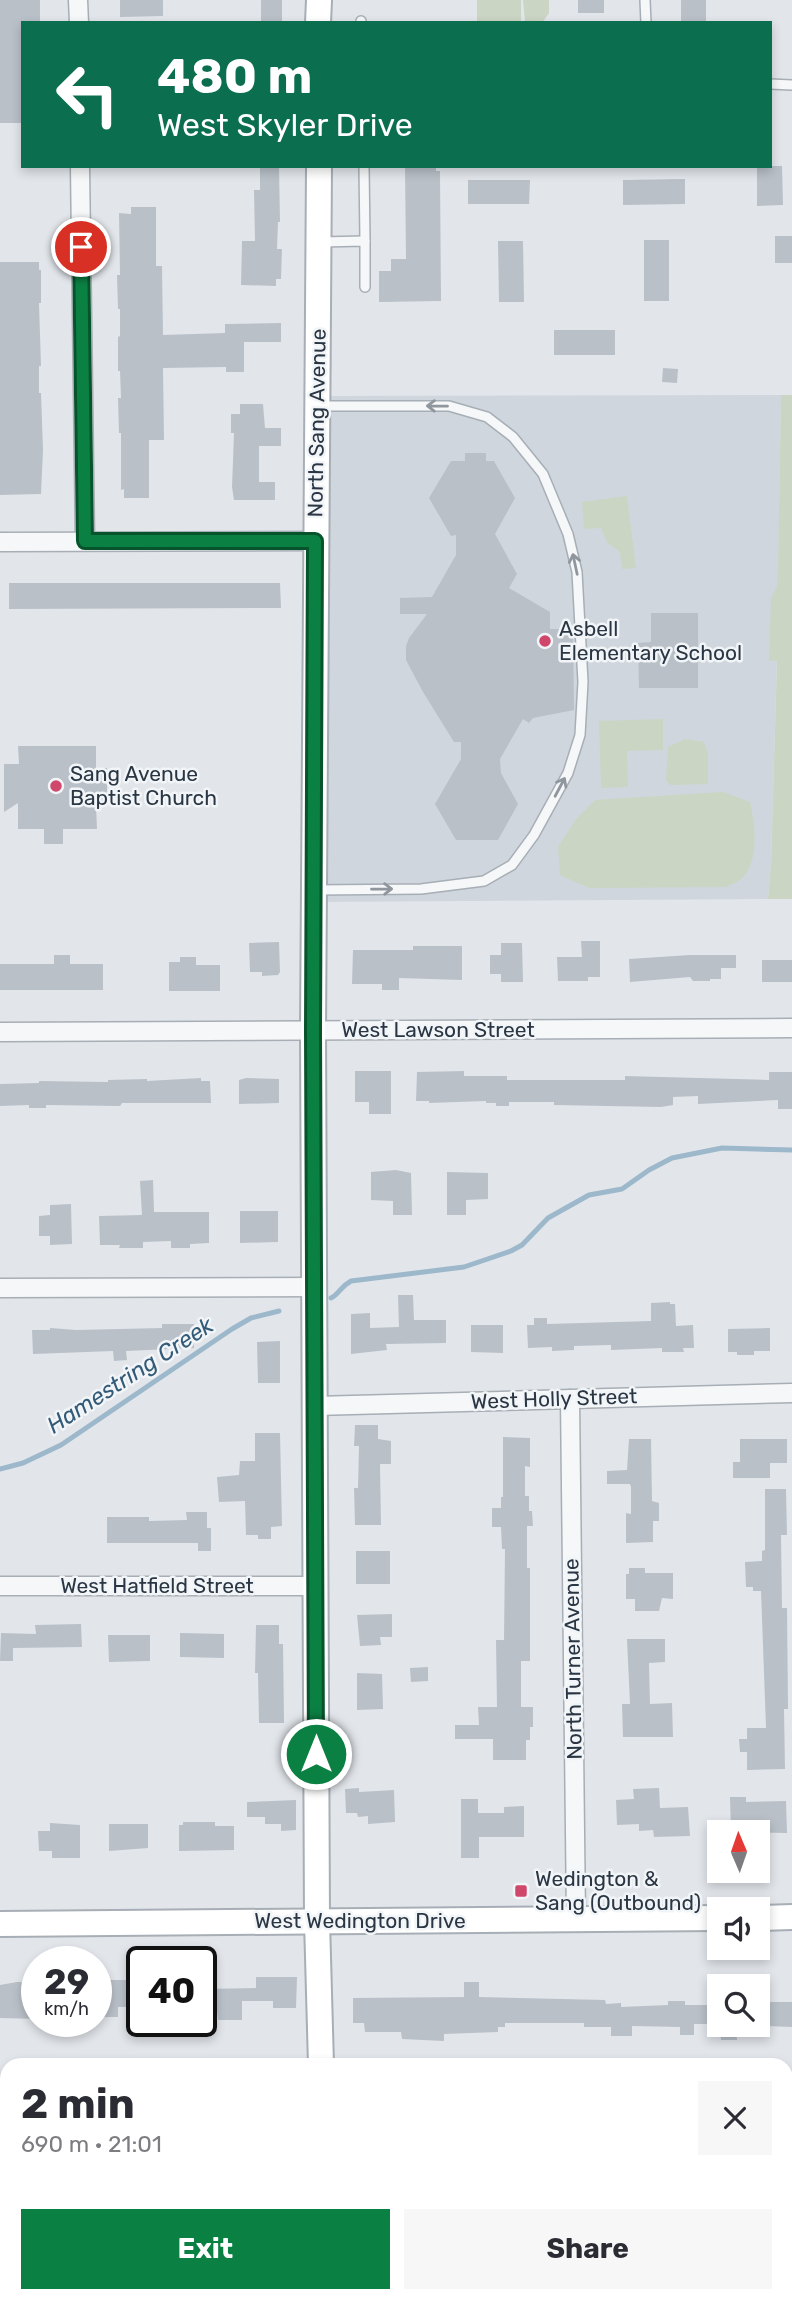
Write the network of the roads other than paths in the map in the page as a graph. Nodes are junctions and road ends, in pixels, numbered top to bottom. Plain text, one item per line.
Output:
1 (78, 0) edge
2 (318, 0) edge
3 (645, 0) edge
4 (79, 21) edge
5 (318, 21) edge
6 (646, 21) edge
7 (772, 84) edge
8 (792, 85) edge
9 (80, 168) edge
10 (319, 168) edge
11 (364, 168) edge
12 (365, 241) junction
13 (319, 242) junction
14 (365, 287) dead end
15 (318, 406) junction
16 (0, 541) edge
17 (85, 541) junction
18 (315, 541) junction
19 (314, 890) junction
20 (792, 1028) edge
21 (313, 1031) junction
22 (0, 1032) edge
23 (315, 1287) junction
24 (0, 1288) edge
25 (792, 1393) edge
26 (570, 1399) junction
27 (315, 1406) junction
28 (0, 1586) edge
29 (315, 1586) junction
30 (792, 1917) edge
31 (707, 1918) edge
32 (770, 1918) edge
33 (576, 1919) junction
34 (317, 1922) junction
35 (0, 1924) edge
36 (321, 2058) edge

1 - 4 street
2 - 5 street
3 - 6 lane
7 - 8 lane
9 - 17 street
10 - 13 street, North Sang Avenue
11 - 12 lane
12 - 13 lane
12 - 14 lane
13 - 15 street, North Sang Avenue
15 - 18 street, North Sang Avenue
19 -> 15 lane
16 - 17 street
17 - 18 street
18 - 19 street, North Sang Avenue
19 - 21 street, North Sang Avenue
20 - 21 street, West Lawson Street
21 - 22 street, West Lawson Street
21 - 23 street, North Sang Avenue
23 - 24 street
23 - 27 street, North Sang Avenue
25 - 26 street, West Holly Street
26 - 27 street, West Holly Street
26 - 33 street, North Turner Avenue
27 - 29 street, North Sang Avenue
28 - 29 street, West Hatfield Street
29 - 34 street, North Sang Avenue
30 - 32 street
31 - 33 street, West Wedington Drive
33 - 34 street, West Wedington Drive
34 - 35 street, West Wedington Drive
34 - 36 street, North Sang Avenue

